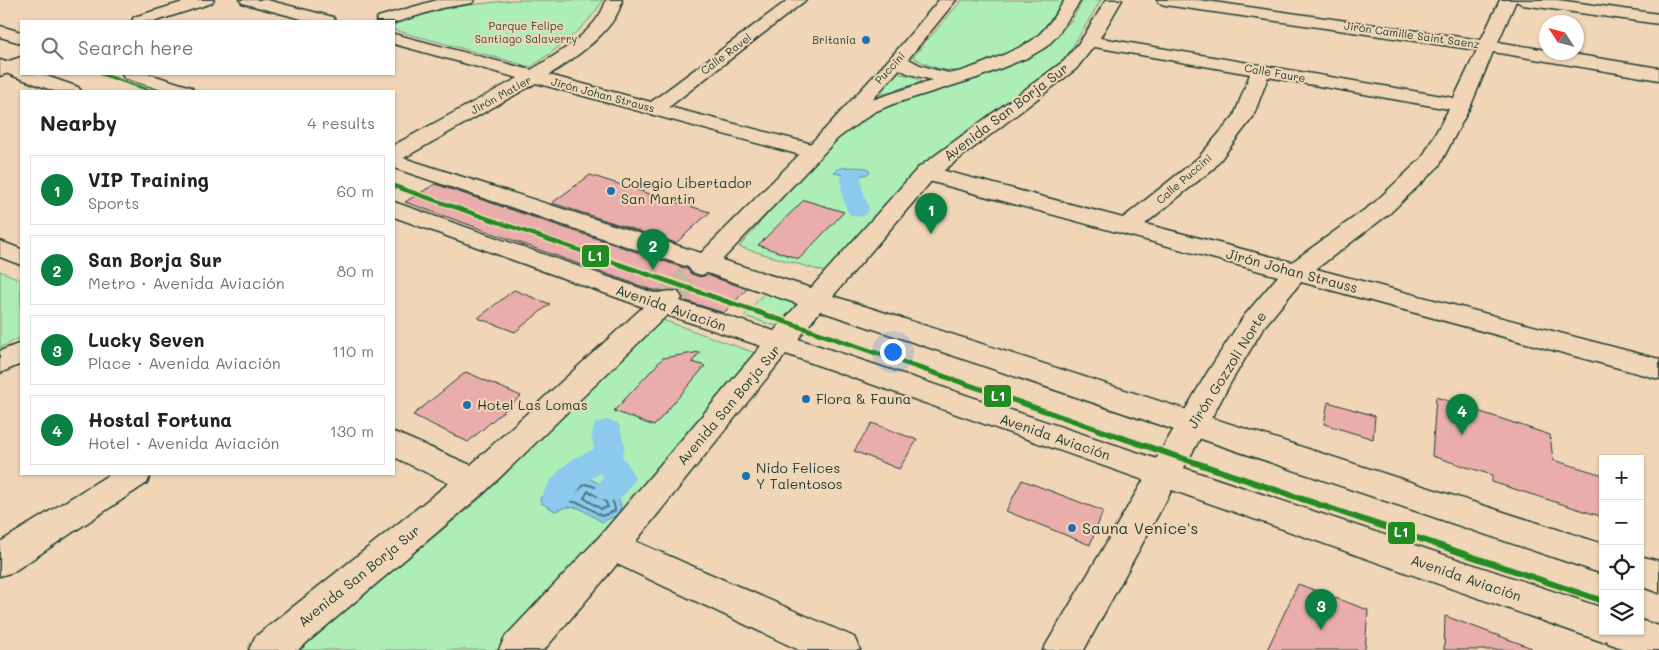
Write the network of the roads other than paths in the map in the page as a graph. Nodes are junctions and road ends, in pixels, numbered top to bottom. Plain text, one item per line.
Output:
1 (206, 0) edge
2 (248, 0) edge
3 (466, 0) edge
4 (614, 0) edge
5 (798, 0) edge
6 (948, 0) edge
7 (1073, 0) edge
8 (1114, 0) edge
9 (1165, 0) edge
10 (1508, 0) edge
11 (1523, 0) edge
12 (1659, 19) edge
13 (143, 20) edge
14 (323, 20) edge
15 (387, 20) edge
16 (0, 31) edge
17 (20, 38) edge
18 (395, 39) edge
19 (1089, 41) junction
20 (1487, 46) junction
21 (898, 60) junction
22 (1261, 71) junction
23 (1659, 74) edge
24 (30, 75) edge
25 (134, 75) edge
26 (535, 76) junction
27 (952, 79) junction
28 (68, 90) edge
29 (181, 90) edge
30 (1462, 105) junction
31 (654, 109) junction
32 (831, 134) junction
33 (812, 151) junction
34 (395, 153) edge
35 (395, 161) edge
36 (926, 173) junction
37 (395, 209) edge
38 (1126, 227) junction
39 (704, 265) junction
40 (1295, 272) junction
41 (816, 299) junction
42 (665, 302) junction
43 (780, 344) junction
44 (20, 353) edge
45 (0, 363) edge
46 (1659, 369) edge
47 (1193, 423) junction
48 (395, 444) edge
49 (133, 475) edge
50 (1165, 475) junction
51 (475, 481) junction
52 (612, 546) junction
53 (1599, 558) edge
54 (0, 561) edge
55 (1644, 572) edge
56 (1659, 578) edge
57 (1599, 624) edge
58 (1633, 635) edge
59 (1659, 644) edge
60 (269, 650) edge
61 (519, 650) edge
62 (840, 650) edge
63 (1063, 650) edge

1 - 13 street
2 - 14 street
3 - 15 street
4 - 26 street, Jirón Matier
5 - 31 street, Calle Ravel
6 - 21 street, Puccini
7 - 27 street
8 - 19 street, Avenida San Borja Sur
9 - 20 street, Jirón Camille Saint Saenz
10 - 20 street, Jirón Gozzoli Norte
11 - 12 street
16 - 17 street
18 - 26 street, Jirón Johan Strauss
19 - 22 street, Calle Faure
19 - 36 street, Avenida San Borja Sur
20 - 23 street, Jirón Camille Saint Saenz
20 - 30 street, Jirón Gozzoli Norte
21 - 27 street
21 - 32 street, Puccini
22 - 30 street, Calle Faure
22 - 38 street, Calle Puccini
24 - 28 street
25 - 29 street
26 - 31 street, Jirón Johan Strauss
26 - 34 street, Jirón Matier
27 - 32 street
30 - 40 street, Jirón Gozzoli Norte
31 - 33 street, Jirón Johan Strauss
32 - 33 street
33 - 39 street
35 - 39 street
36 - 38 street, Jirón Johan Strauss
36 - 41 street, Avenida San Borja Sur
37 - 42 street, Avenida Aviación
38 - 40 street, Jirón Johan Strauss
39 - 41 street
40 - 46 street, Jirón Johan Strauss
40 - 47 street, Jirón Gozzoli Norte
41 - 43 street, Avenida San Borja Sur
41 - 47 street
42 - 43 street, Avenida Aviación
42 - 51 street, Avenida San Borja Sur
43 - 50 street, Avenida Aviación
43 - 52 street, Avenida San Borja Sur
44 - 45 street
47 - 50 street, Jirón Gozzoli Norte
47 - 53 street
48 - 51 street
49 - 54 street
50 - 57 street, Avenida Aviación
50 - 63 street, Jirón Gozzoli Norte
51 - 60 street, Avenida San Borja Sur
52 - 61 street, Avenida San Borja Sur
52 - 62 street
55 - 56 street
58 - 59 street

